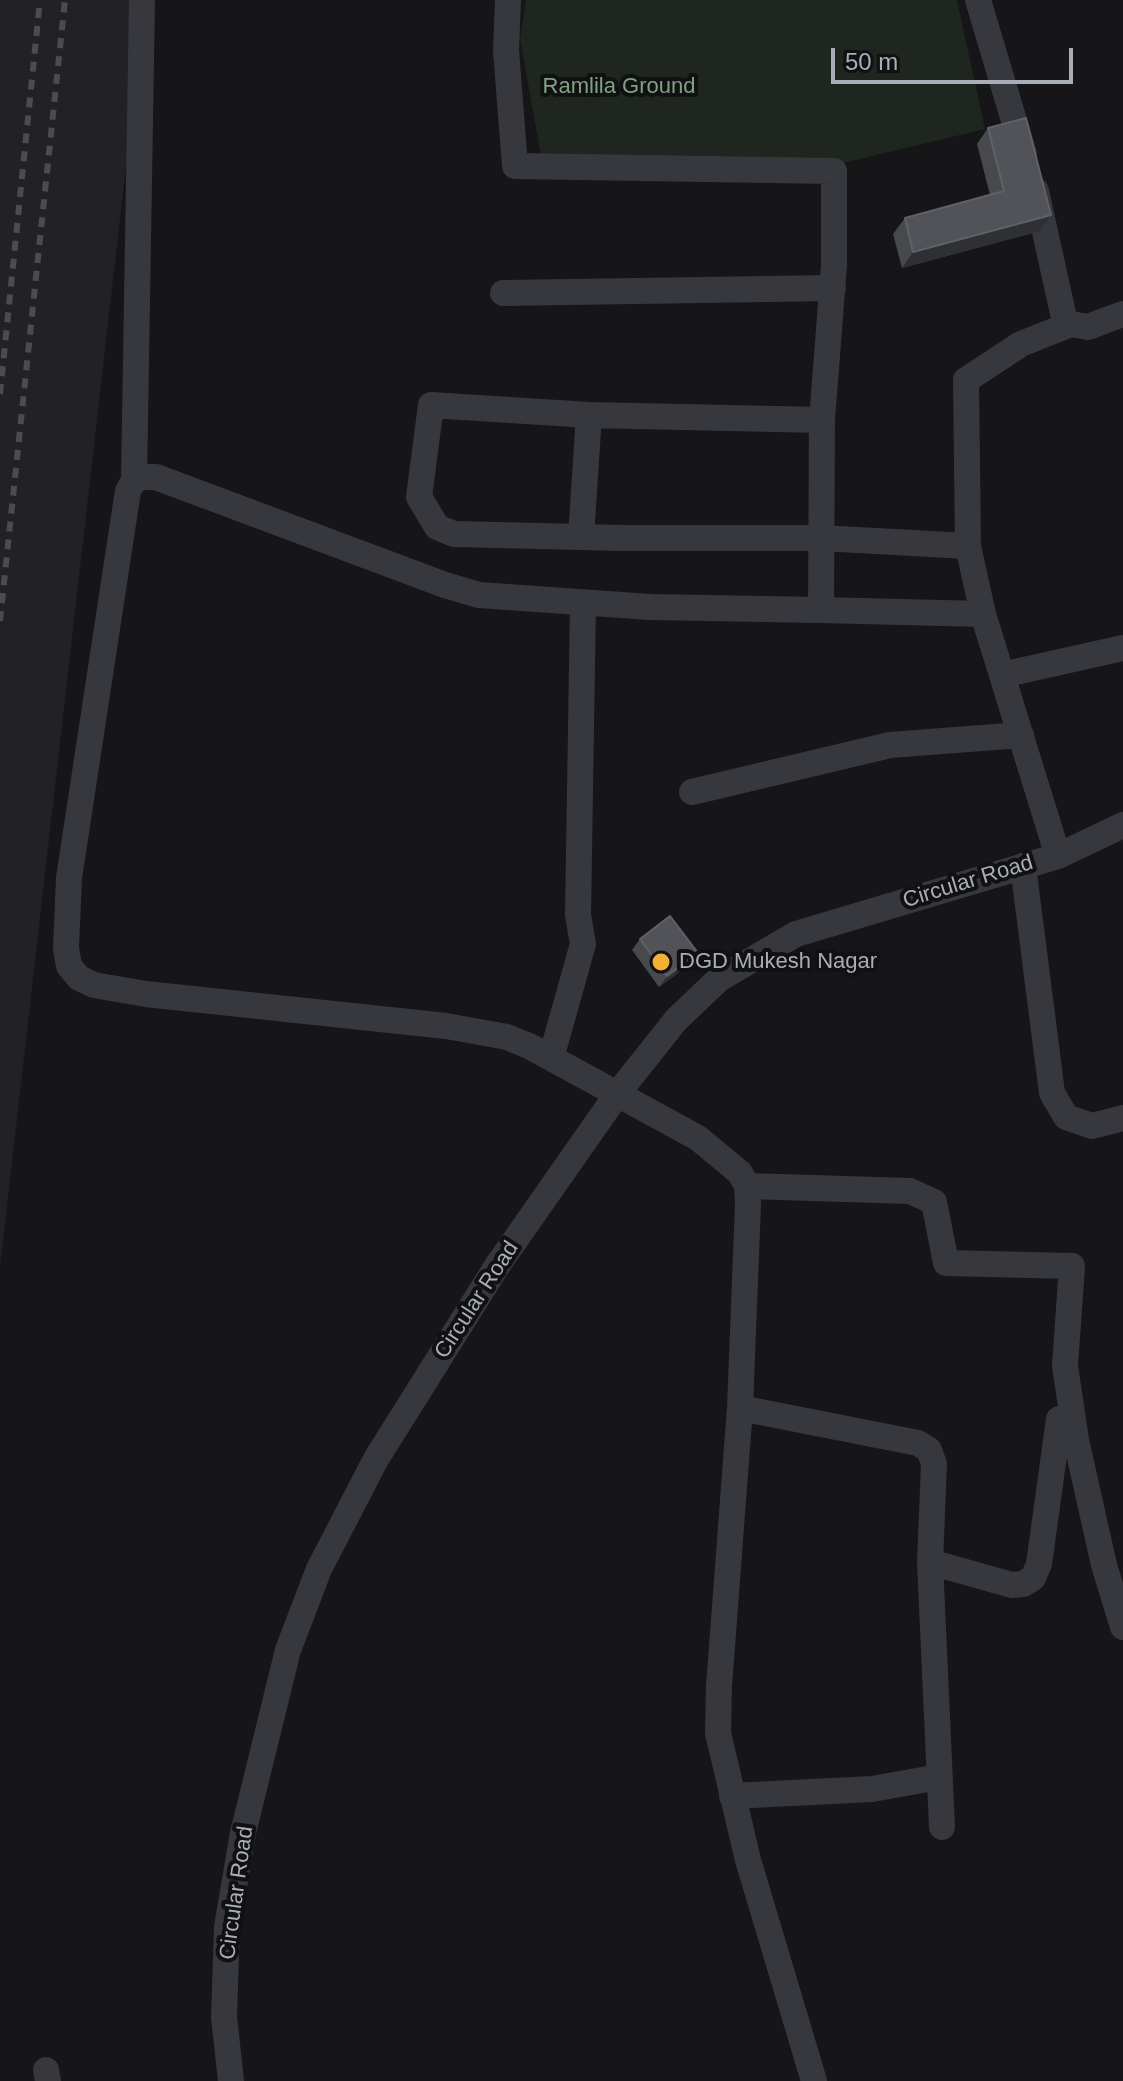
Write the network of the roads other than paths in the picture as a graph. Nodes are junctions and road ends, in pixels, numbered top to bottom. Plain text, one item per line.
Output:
1 (142, 0) edge
2 (508, 0) edge
3 (978, 0) edge
4 (833, 288) junction
5 (503, 293) dead end
6 (1123, 314) edge
7 (1071, 324) junction
8 (589, 415) junction
9 (822, 420) junction
10 (134, 480) junction
11 (581, 537) junction
12 (820, 538) junction
13 (968, 546) junction
14 (583, 603) junction
15 (821, 610) junction
16 (983, 614) junction
17 (1123, 648) edge
18 (1002, 675) junction
19 (1021, 735) junction
20 (692, 792) dead end
21 (1123, 825) edge
22 (1058, 856) junction
23 (1023, 866) junction
24 (551, 1058) junction
25 (618, 1093) junction
26 (1123, 1118) edge
27 (747, 1186) junction
28 (740, 1408) junction
29 (1059, 1419) dead end
30 (930, 1562) junction
31 (1123, 1627) edge
32 (939, 1777) junction
33 (732, 1796) junction
34 (942, 1827) dead end
35 (231, 2081) edge
36 (814, 2081) edge

1 - 10 street
2 - 4 street
3 - 7 street
4 - 5 street
4 - 9 street
6 - 7 street
7 - 13 street
8 - 9 street
8 - 11 street
8 - 11 street
9 - 12 street
10 - 14 street
10 - 24 street
11 - 12 street
12 - 13 street
12 - 15 street
13 - 16 street
14 - 15 street
14 - 24 street
15 - 16 street
16 - 18 street
17 - 18 street
18 - 19 street
19 - 20 street
19 - 22 street
21 - 22 street, Circular Road
22 - 23 street, Circular Road
23 - 25 street, Circular Road
23 - 26 street
24 - 25 street
25 - 27 street
25 - 35 street, Circular Road
27 - 28 street
27 - 31 street
28 - 30 street
28 - 33 street
29 - 30 street
30 - 32 street
32 - 33 street
32 - 34 street
33 - 36 street

